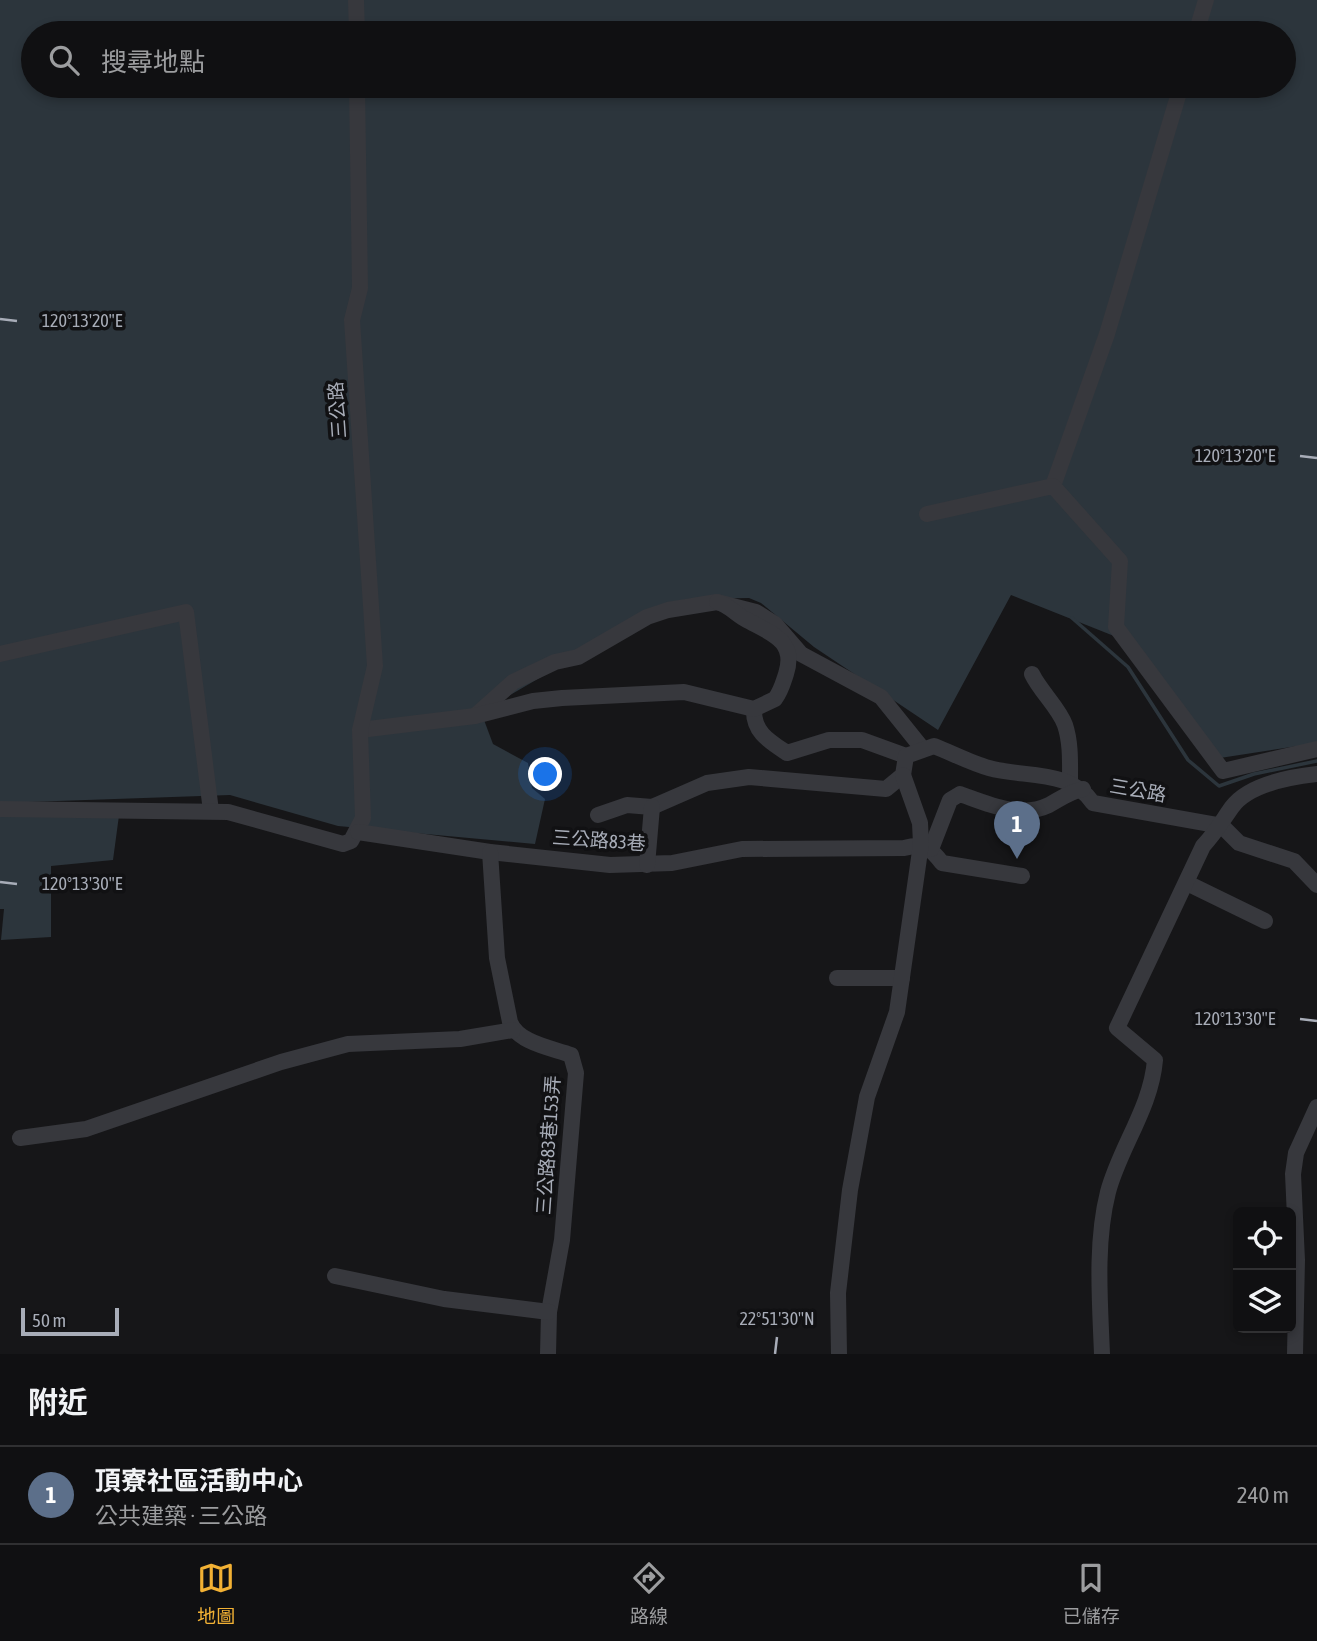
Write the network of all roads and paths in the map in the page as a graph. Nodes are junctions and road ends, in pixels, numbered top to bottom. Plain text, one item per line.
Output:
1 (356, 0) edge
2 (1206, 0) edge
3 (357, 21) edge
4 (1200, 21) edge
5 (357, 98) edge
6 (1177, 98) edge
7 (1053, 486) junction
8 (927, 514) dead end
9 (717, 603) junction
10 (0, 654) edge
11 (1032, 674) dead end
12 (754, 709) junction
13 (475, 716) junction
14 (360, 730) junction
15 (922, 748) junction
16 (1317, 749) edge
17 (906, 756) junction
18 (1317, 774) edge
19 (903, 775) junction
20 (1077, 785) junction
21 (652, 807) junction
22 (0, 809) edge
23 (211, 811) junction
24 (598, 814) dead end
25 (1222, 826) junction
26 (358, 832) junction
27 (926, 846) junction
28 (490, 852) junction
29 (647, 865) junction
30 (1022, 876) dead end
31 (1187, 883) junction
32 (1317, 885) edge
33 (1265, 921) dead end
34 (837, 978) dead end
35 (902, 978) junction
36 (513, 1030) junction
37 (1317, 1107) edge
38 (20, 1138) dead end
39 (335, 1276) dead end
40 (550, 1312) junction
41 (548, 1354) edge
42 (839, 1354) edge
43 (1102, 1354) edge
44 (1295, 1354) edge

1 - 3 street
2 - 4 street
5 - 14 street, 三公路
6 - 7 street
7 - 8 street
7 - 16 street
9 - 12 street
9 - 13 street
9 - 15 street
10 - 23 street
11 - 20 street
12 - 13 street
12 - 17 street
13 - 14 street
14 - 26 street, 三公路
15 - 17 street
15 - 20 street, 三公路
17 - 19 street
18 - 25 street
19 - 21 street
19 - 27 street
20 - 25 street, 三公路
20 - 27 street
21 - 24 street
21 - 29 street
22 - 23 street
23 - 26 street
25 - 31 street
25 - 32 street, 三公路
26 - 28 street, 三公路83巷
27 - 29 street, 三公路83巷
27 - 30 street
27 - 35 street
28 - 29 street, 三公路83巷
28 - 36 street
31 - 33 street
31 - 43 street
34 - 35 street
35 - 42 street
36 - 38 street
36 - 40 street, 三公路83巷153弄
37 - 44 street
39 - 40 street
40 - 41 street, 三公路83巷153弄

